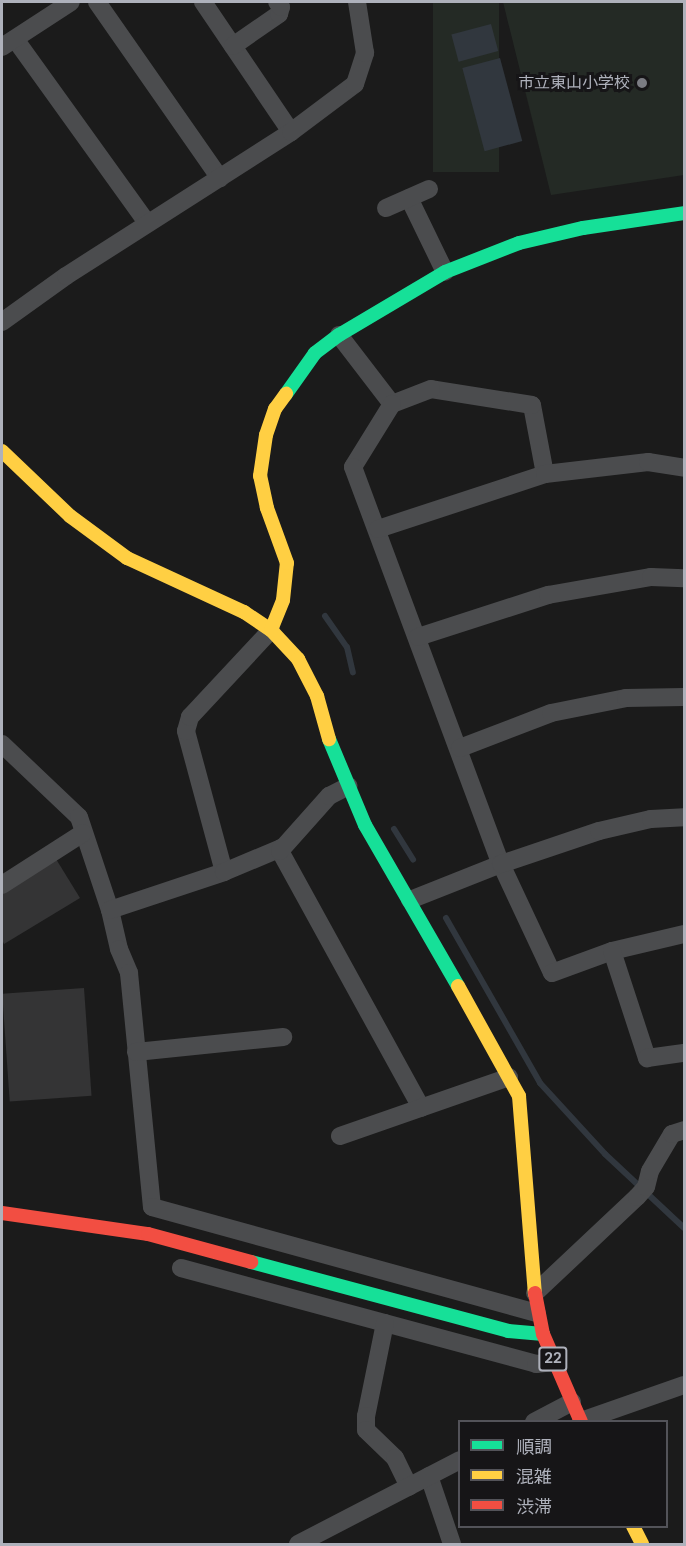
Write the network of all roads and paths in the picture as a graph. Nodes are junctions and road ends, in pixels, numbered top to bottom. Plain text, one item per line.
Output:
1 (71, 2) edge
2 (97, 2) edge
3 (203, 2) edge
4 (277, 2) edge
5 (357, 2) edge
6 (8, 43) edge
7 (233, 46) junction
8 (291, 132) junction
9 (220, 178) junction
10 (429, 189) dead end
11 (409, 198) junction
12 (386, 208) dead end
13 (684, 213) edge
14 (147, 223) junction
15 (445, 272) junction
16 (2, 322) edge
17 (339, 335) junction
18 (392, 404) junction
19 (2, 451) edge
20 (684, 468) edge
21 (545, 474) junction
22 (378, 529) junction
23 (684, 578) edge
24 (271, 630) junction
25 (418, 637) junction
26 (684, 697) edge
27 (2, 744) edge
28 (460, 748) junction
29 (349, 786) junction
30 (684, 817) edge
31 (83, 833) junction
32 (280, 851) junction
33 (501, 864) junction
34 (224, 872) junction
35 (2, 885) edge
36 (410, 900) junction
37 (110, 910) junction
38 (684, 934) edge
39 (612, 951) junction
40 (283, 1037) dead end
41 (136, 1052) junction
42 (684, 1053) edge
43 (509, 1077) junction
44 (421, 1108) junction
45 (684, 1130) edge
46 (340, 1136) dead end
47 (2, 1214) edge
48 (181, 1268) dead end
49 (535, 1293) junction
50 (537, 1313) junction
51 (385, 1323) junction
52 (543, 1334) junction
53 (554, 1362) junction
54 (684, 1385) edge
55 (572, 1402) junction
56 (538, 1420) edge
57 (581, 1420) edge
58 (584, 1420) edge
59 (458, 1461) edge
60 (429, 1476) junction
61 (409, 1487) junction
62 (634, 1528) edge
63 (298, 1545) edge
64 (452, 1545) edge
65 (642, 1545) edge

1 - 6 street
2 - 9 street
3 - 7 street
4 - 7 street
5 - 8 street
6 - 14 street
7 - 8 street
8 - 9 street
9 - 14 street
10 - 11 street
11 - 12 street
11 - 15 street
13 - 15 street
14 - 16 street
15 - 17 street
17 - 18 street
17 - 24 street
18 - 21 street
18 - 22 street
19 - 24 street
20 - 21 street
21 - 22 street
22 - 25 street
23 - 25 street
24 - 29 street
24 - 34 street
25 - 28 street
26 - 28 street
27 - 31 street
28 - 33 street
29 - 32 street
29 - 36 street
30 - 33 street
31 - 35 street
31 - 37 street
32 - 34 street
32 - 44 street
33 - 36 street
33 - 39 street
34 - 37 street
36 - 43 street
37 - 41 street
38 - 39 street
39 - 42 street
40 - 41 street
41 - 50 street
43 - 44 street
43 - 49 street
44 - 46 street
45 - 49 street
47 - 52 street
48 - 51 street
49 - 50 street, 22
50 - 52 street, 22
51 - 53 street
51 - 61 street
52 - 53 street, 22
53 - 55 street, 22
54 - 58 street
55 - 56 street
55 - 57 street, 22
59 - 60 street
60 - 61 street
60 - 64 street
61 - 63 street
62 - 65 street

